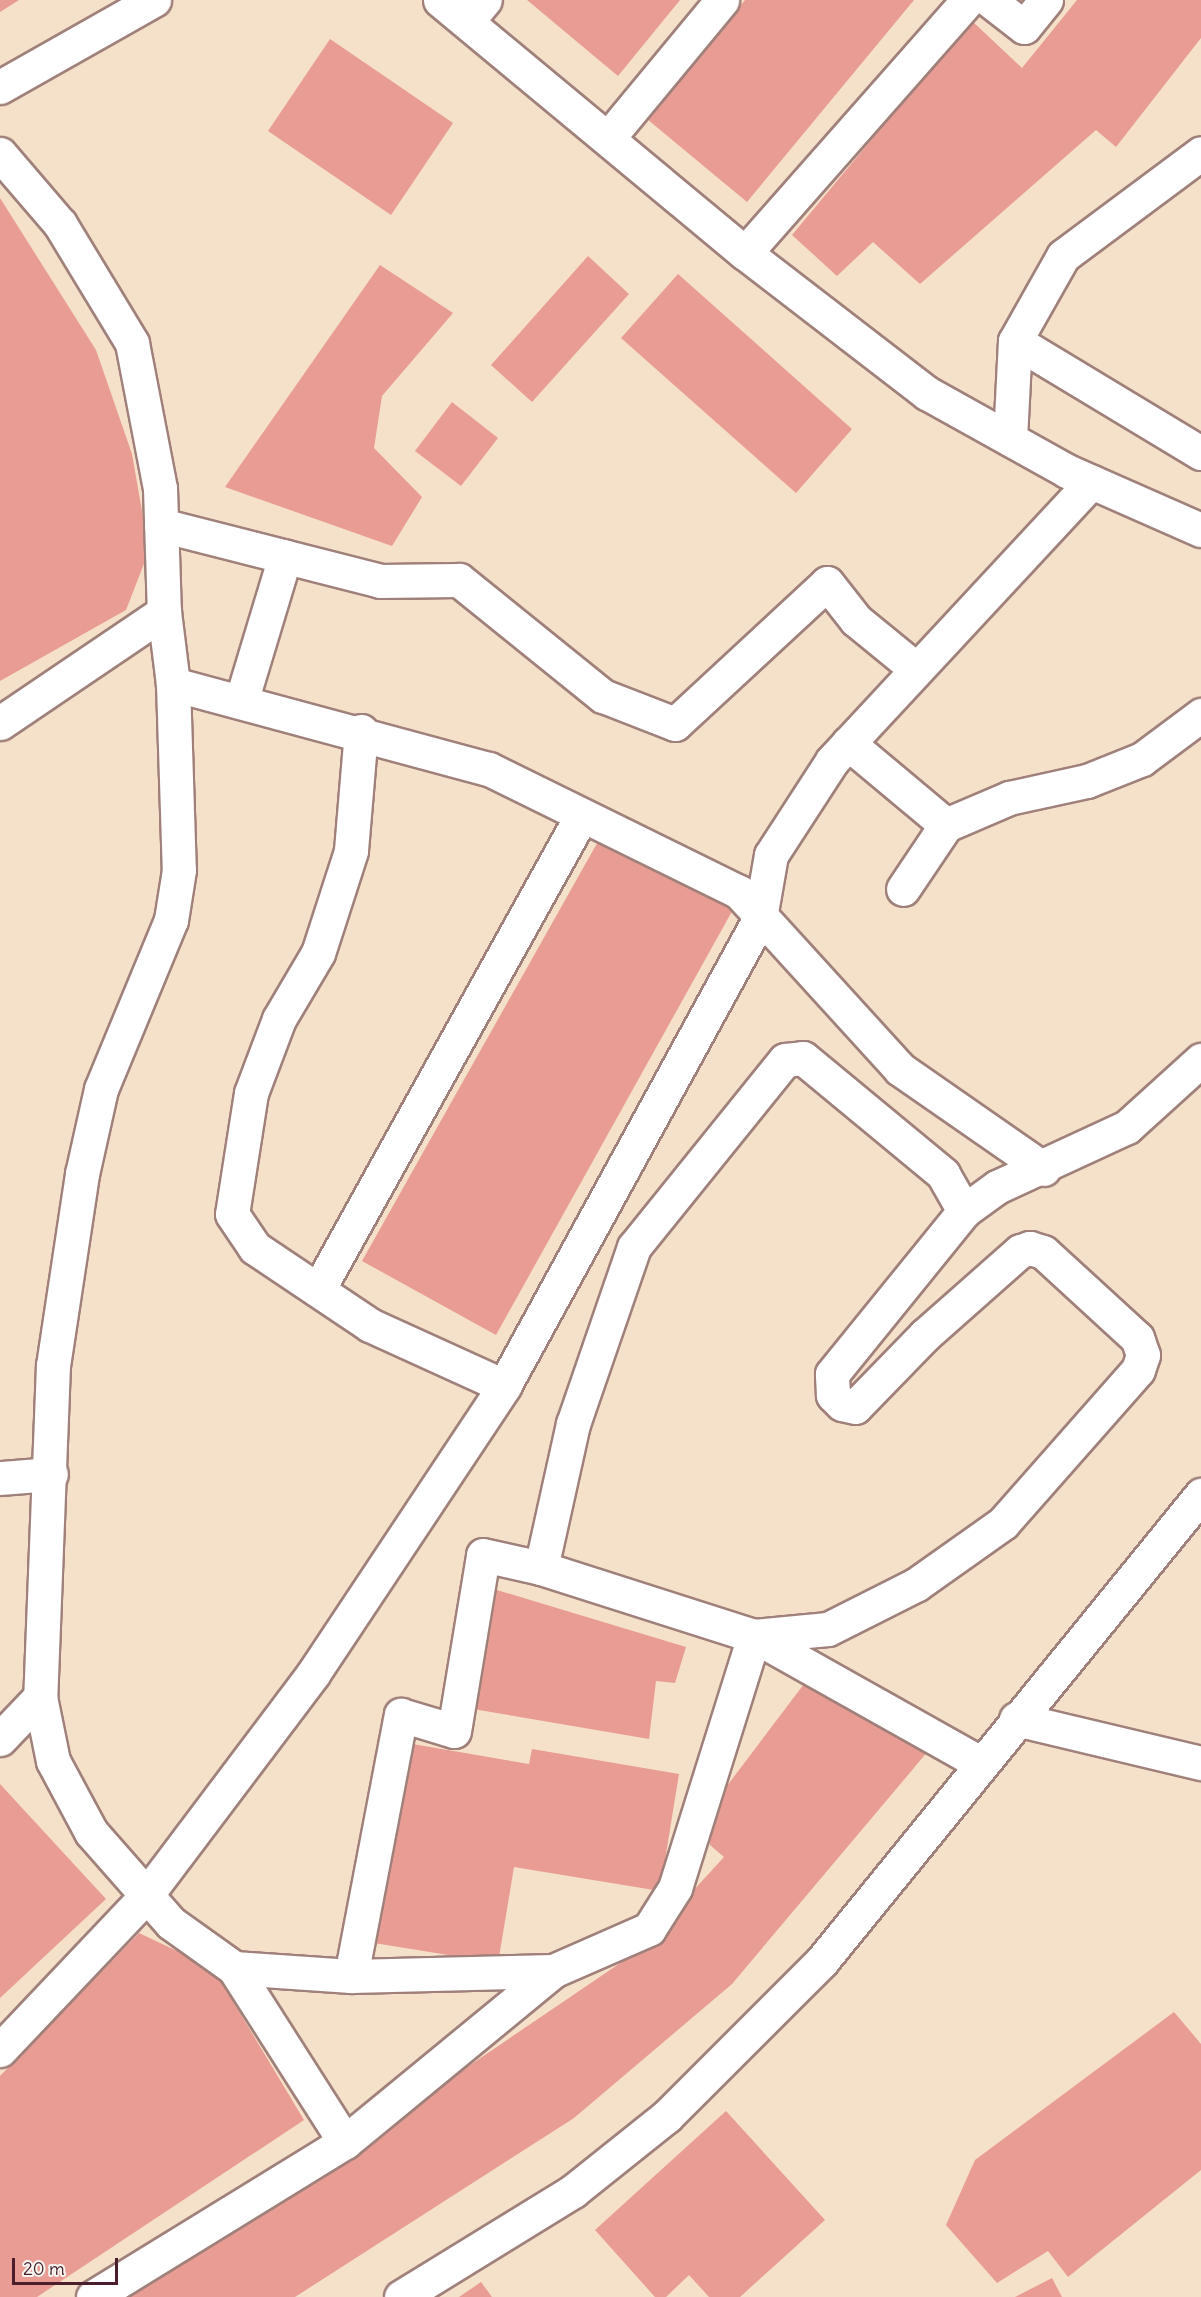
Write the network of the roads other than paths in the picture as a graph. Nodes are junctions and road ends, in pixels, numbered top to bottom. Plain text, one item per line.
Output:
1 (154, 0) edge
2 (440, 0) edge
3 (722, 0) edge
4 (968, 0) edge
5 (989, 0) edge
6 (1046, 0) edge
7 (476, 10) edge
8 (0, 87) edge
9 (608, 138) junction
10 (1201, 153) edge
11 (0, 154) edge
12 (745, 253) junction
13 (1015, 341) junction
14 (1010, 439) junction
15 (1201, 453) edge
16 (1091, 482) junction
17 (161, 525) junction
18 (1201, 530) edge
19 (285, 556) junction
20 (164, 612) junction
21 (916, 669) junction
22 (173, 684) junction
23 (241, 702) junction
24 (1201, 715) edge
25 (0, 723) edge
26 (361, 732) junction
27 (848, 743) junction
28 (582, 815) junction
29 (945, 825) junction
30 (903, 889) dead end
31 (760, 918) junction
32 (1201, 1060) edge
33 (1044, 1169) junction
34 (964, 1211) junction
35 (318, 1290) junction
36 (504, 1386) junction
37 (51, 1474) junction
38 (0, 1478) edge
39 (1201, 1495) edge
40 (541, 1568) junction
41 (754, 1636) junction
42 (40, 1697) junction
43 (1016, 1719) junction
44 (0, 1739) edge
45 (980, 1763) junction
46 (1201, 1763) edge
47 (145, 1897) junction
48 (234, 1968) junction
49 (553, 1971) junction
50 (351, 1976) junction
51 (0, 2050) edge
52 (345, 2142) junction
53 (93, 2297) edge
54 (402, 2297) edge

1 - 8 street
2 - 7 street
3 - 9 street
4 - 12 street
5 - 6 street
7 - 9 street
9 - 12 street
10 - 13 street
11 - 17 street
12 - 14 street
13 - 14 street
13 - 15 street
14 - 16 street
16 - 18 street
16 - 21 street
17 - 19 street
17 - 20 street
19 - 21 street
19 - 23 street
20 - 22 street
20 - 25 street
21 - 27 street
22 - 23 street
22 - 37 street
23 - 26 street
24 - 29 street
26 - 28 street
26 - 35 street
27 - 29 street
27 - 31 street
28 - 31 street
28 - 35 street
29 - 30 street
31 - 33 street
31 - 36 street
32 - 33 street
33 - 34 street
34 - 40 street
34 - 41 street
35 - 36 street
36 - 47 street
37 - 38 street
37 - 42 street
39 - 43 street
40 - 41 street
40 - 50 street
41 - 45 street
41 - 49 street
42 - 44 street
42 - 47 street
43 - 45 street
43 - 46 street
45 - 54 street
47 - 48 street
47 - 51 street
48 - 50 street
48 - 52 street
49 - 50 street
49 - 52 street
52 - 53 street

